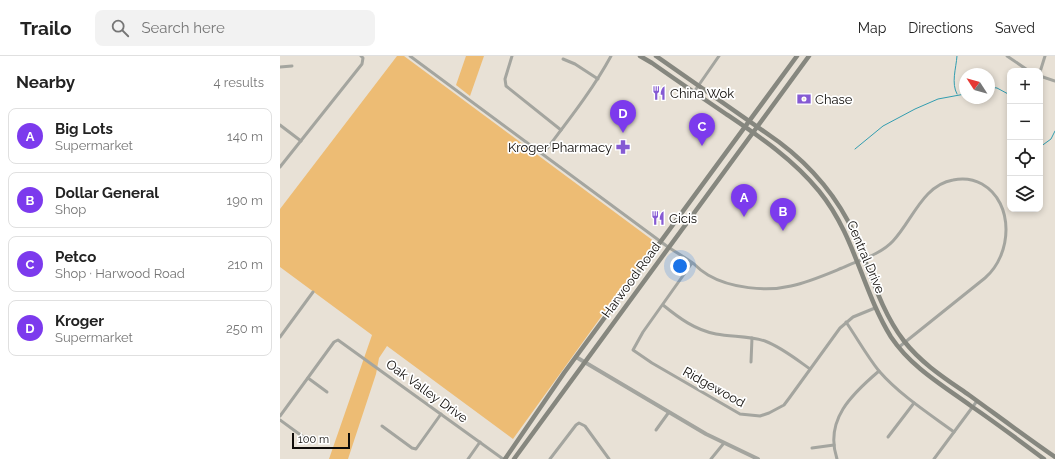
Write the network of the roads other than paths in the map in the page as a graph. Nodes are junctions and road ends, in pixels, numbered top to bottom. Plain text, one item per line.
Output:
1 (410, 56) edge
2 (512, 56) edge
3 (611, 56) edge
4 (640, 56) edge
5 (658, 56) edge
6 (719, 56) edge
7 (809, 56) edge
8 (1007, 56) edge
9 (1044, 56) edge
10 (362, 57) edge
11 (796, 58) edge
12 (563, 59) dead end
13 (802, 65) junction
14 (292, 66) dead end
15 (280, 67) edge
16 (1025, 68) edge
17 (1041, 68) edge
18 (1043, 77) edge
19 (598, 79) junction
20 (1055, 81) edge
21 (698, 85) junction
22 (694, 92) junction
23 (750, 121) junction
24 (280, 125) edge
25 (756, 126) junction
26 (745, 127) junction
27 (561, 130) junction
28 (752, 132) junction
29 (301, 141) junction
30 (543, 154) junction
31 (805, 165) junction
32 (280, 168) edge
33 (800, 170) junction
34 (701, 186) junction
35 (709, 192) junction
36 (844, 214) junction
37 (838, 218) junction
38 (660, 241) junction
39 (668, 247) junction
40 (864, 258) junction
41 (858, 261) junction
42 (692, 263) junction
43 (313, 292) dead end
44 (663, 305) junction
45 (876, 308) junction
46 (846, 322) junction
47 (280, 337) edge
48 (752, 338) junction
49 (905, 342) junction
50 (899, 347) junction
51 (576, 357) junction
52 (585, 362) junction
53 (751, 362) dead end
54 (810, 369) junction
55 (879, 371) junction
56 (308, 378) junction
57 (328, 392) dead end
58 (977, 401) junction
59 (914, 403) junction
60 (972, 407) junction
61 (669, 412) junction
62 (441, 414) junction
63 (280, 416) edge
64 (280, 420) edge
65 (382, 426) dead end
66 (656, 430) dead end
67 (954, 432) junction
68 (888, 436) dead end
69 (306, 439) dead end
70 (480, 442) junction
71 (724, 443) junction
72 (834, 445) junction
73 (812, 448) dead end
74 (1055, 457) edge
75 (468, 459) edge
76 (504, 459) edge
77 (514, 459) edge
78 (550, 459) edge
79 (609, 459) edge
80 (711, 459) edge
81 (758, 459) edge
82 (837, 459) edge
83 (934, 459) edge
84 (1044, 459) edge

1 - 30 street
2 - 27 street
3 - 19 street
4 - 22 main road, Central Drive
5 - 21 main road, Central Drive
6 - 21 street
7 - 13 main road, Harwood Road
8 - 16 street
9 - 17 street
10 - 29 street
11 - 13 main road
11 - 23 main road, Harwood Road
12 - 19 street
13 - 25 main road, Harwood Road
14 - 15 street
18 - 20 street
19 - 27 street
21 - 22 street
21 - 23 main road, Central Drive
22 - 26 main road, Central Drive
23 - 25 main road, Central Drive
23 - 26 main road, Harwood Road
24 - 29 street
25 - 28 main road, Harwood Road
25 - 31 main road, Central Drive
26 - 28 main road, Central Drive
26 - 34 main road, Harwood Road
27 - 30 street
28 - 33 main road, Central Drive
28 - 35 main road, Harwood Road
29 - 32 street
30 - 38 street
31 - 33 main road
31 - 36 main road, Central Drive
33 - 37 main road, Central Drive
34 - 35 main road
34 - 38 main road, Harwood Road
35 - 39 main road, Harwood Road
36 - 37 main road
36 - 40 main road, Central Drive
37 - 41 main road, Central Drive
38 - 39 street
38 - 51 main road, Harwood Road
39 - 42 street
39 - 52 main road, Harwood Road
40 - 41 street
40 - 49 main road, Central Drive
40 - 49 street
41 - 42 street
41 - 45 main road, Central Drive
42 - 44 street, Ridgewood
43 - 47 street
44 - 48 street
44 - 54 street, Ridgewood
45 - 46 street, Ridgewood
45 - 50 main road, Central Drive
46 - 54 street, Ridgewood
46 - 55 street
48 - 53 street
48 - 54 street
49 - 50 street
49 - 58 main road, Central Drive
50 - 60 main road, Central Drive
51 - 52 street
51 - 76 main road, Harwood Road
52 - 61 street
52 - 77 main road, Harwood Road
55 - 59 street
55 - 72 street
56 - 57 street
56 - 62 street, Oak Valley Drive
56 - 63 street
58 - 60 street
58 - 74 main road, Central Drive
59 - 67 street
59 - 68 street
60 - 67 street
60 - 84 main road, Central Drive
61 - 66 street
61 - 71 street
62 - 65 street
62 - 70 street, Oak Valley Drive
64 - 69 street
67 - 83 street
70 - 75 street
70 - 76 street, Oak Valley Drive
71 - 80 street
71 - 81 street
72 - 73 street
72 - 82 street
78 - 79 street

